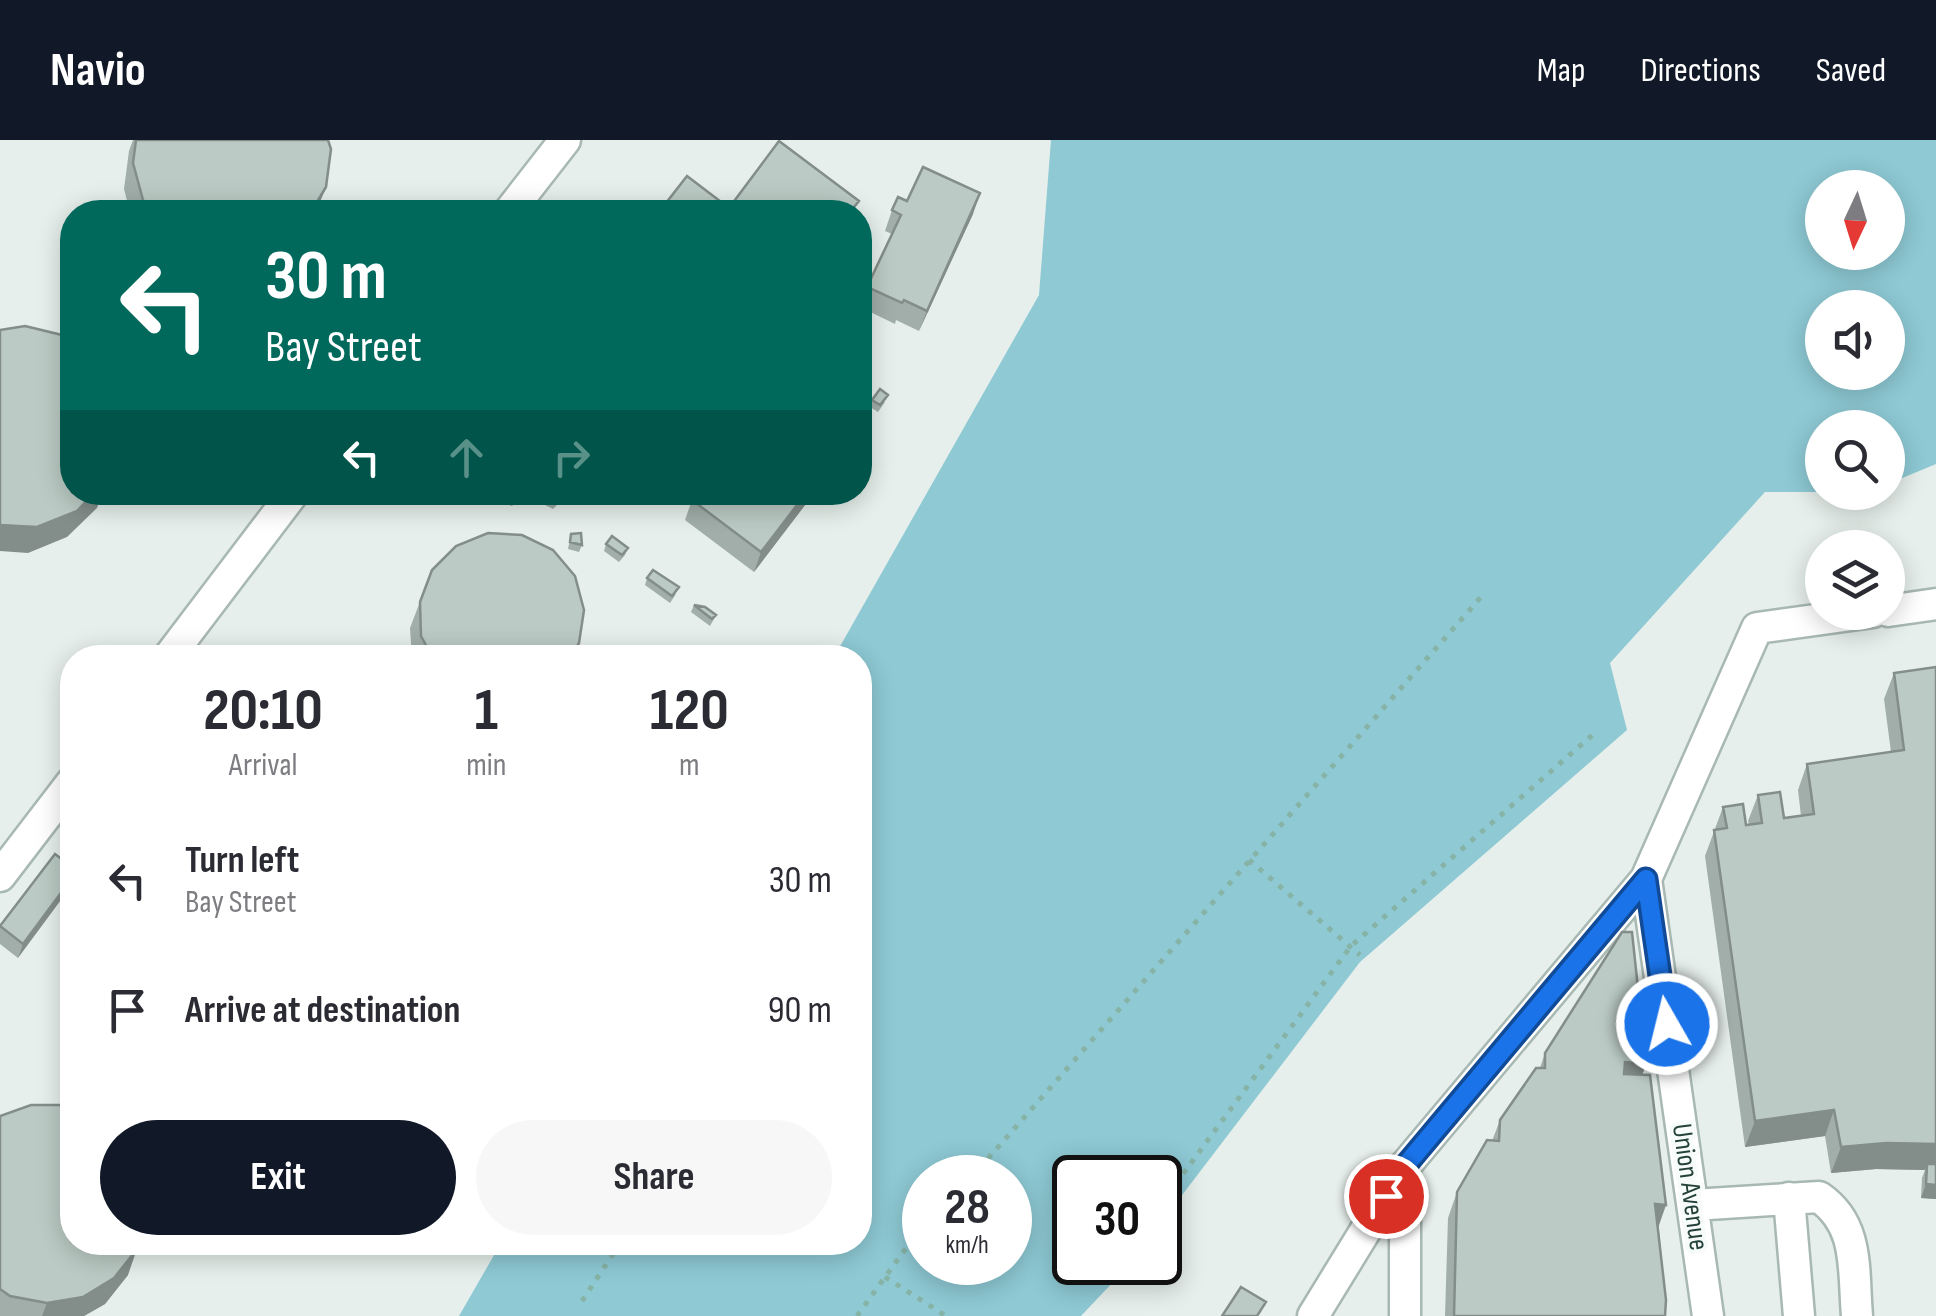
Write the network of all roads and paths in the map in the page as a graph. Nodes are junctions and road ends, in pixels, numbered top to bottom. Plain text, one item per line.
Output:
1 (564, 140) edge
2 (518, 200) edge
3 (284, 505) edge
4 (1481, 597) dead end
5 (1936, 604) edge
6 (1905, 609) edge
7 (1805, 622) edge
8 (178, 645) edge
9 (1597, 732) dead end
10 (60, 798) edge
11 (1249, 860) junction
12 (0, 876) edge
13 (1646, 879) junction
14 (1350, 946) junction
15 (1360, 955) dead end
16 (990, 1155) edge
17 (1405, 1166) junction
18 (1182, 1175) edge
19 (1789, 1198) junction
20 (1692, 1205) junction
21 (902, 1253) edge
22 (612, 1255) edge
23 (885, 1277) junction
24 (582, 1301) dead end
25 (857, 1316) edge
26 (946, 1316) edge
27 (1313, 1316) edge
28 (1405, 1316) edge
29 (1708, 1316) edge
30 (1799, 1316) edge
31 (1858, 1316) edge

1 - 2 street
3 - 8 street
4 - 11 path
5 - 6 street
7 - 13 street
9 - 14 path
10 - 12 street
11 - 14 path
11 - 16 path
13 - 17 street
13 - 20 street, Union Avenue
14 - 15 path
14 - 18 path
17 - 27 street
17 - 28 street
19 - 20 street
19 - 30 street
19 - 31 street
20 - 29 street, Union Avenue
21 - 23 path
22 - 24 path
23 - 25 path
23 - 26 path

